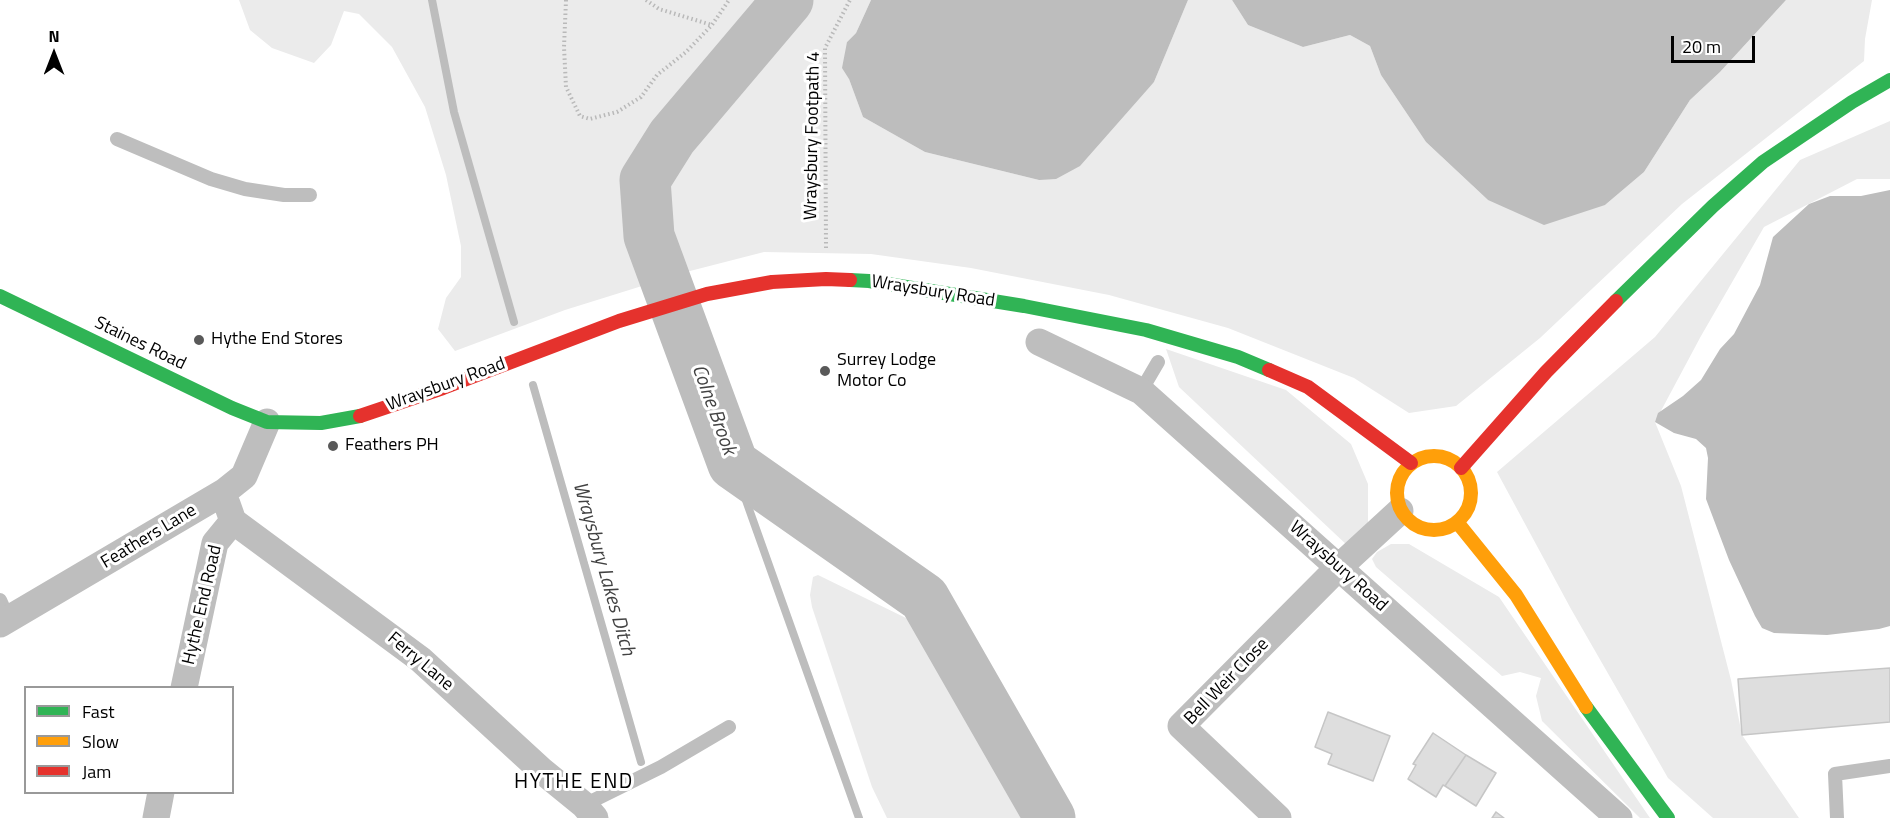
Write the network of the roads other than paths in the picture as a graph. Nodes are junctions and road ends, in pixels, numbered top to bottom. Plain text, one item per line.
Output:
1 (1890, 80) edge
2 (117, 139) dead end
3 (310, 195) dead end
4 (0, 296) edge
5 (1039, 342) dead end
6 (1158, 362) dead end
7 (1141, 391) junction
8 (267, 422) junction
9 (1411, 463) junction
10 (1461, 468) junction
11 (224, 492) junction
12 (1400, 511) junction
13 (233, 520) junction
14 (1457, 522) junction
15 (1338, 568) junction
16 (3, 615) edge
17 (184, 686) edge
18 (729, 727) dead end
19 (1890, 766) edge
20 (161, 794) edge
21 (589, 812) edge
22 (156, 818) edge
23 (1278, 818) edge
24 (1619, 818) edge
25 (1668, 818) edge
26 (1837, 818) edge

1 - 10 main road
2 - 3 lane
4 - 8 main road, Staines Road
5 - 7 street, Wraysbury Road
6 - 7 lane
7 - 15 street, Wraysbury Road
8 - 9 main road, Wraysbury Road
8 - 11 street, Feathers Lane
9 - 10 main road
9 - 12 main road
10 - 14 main road
11 - 13 street
11 - 16 street, Feathers Lane
12 - 14 main road
12 - 15 street
13 - 17 street, Hythe End Road
13 - 21 street, Ferry Lane
14 - 25 main road
15 - 23 street, Bell Weir Close
15 - 24 street, Wraysbury Road
18 - 21 lane
19 - 26 lane
20 - 22 street

